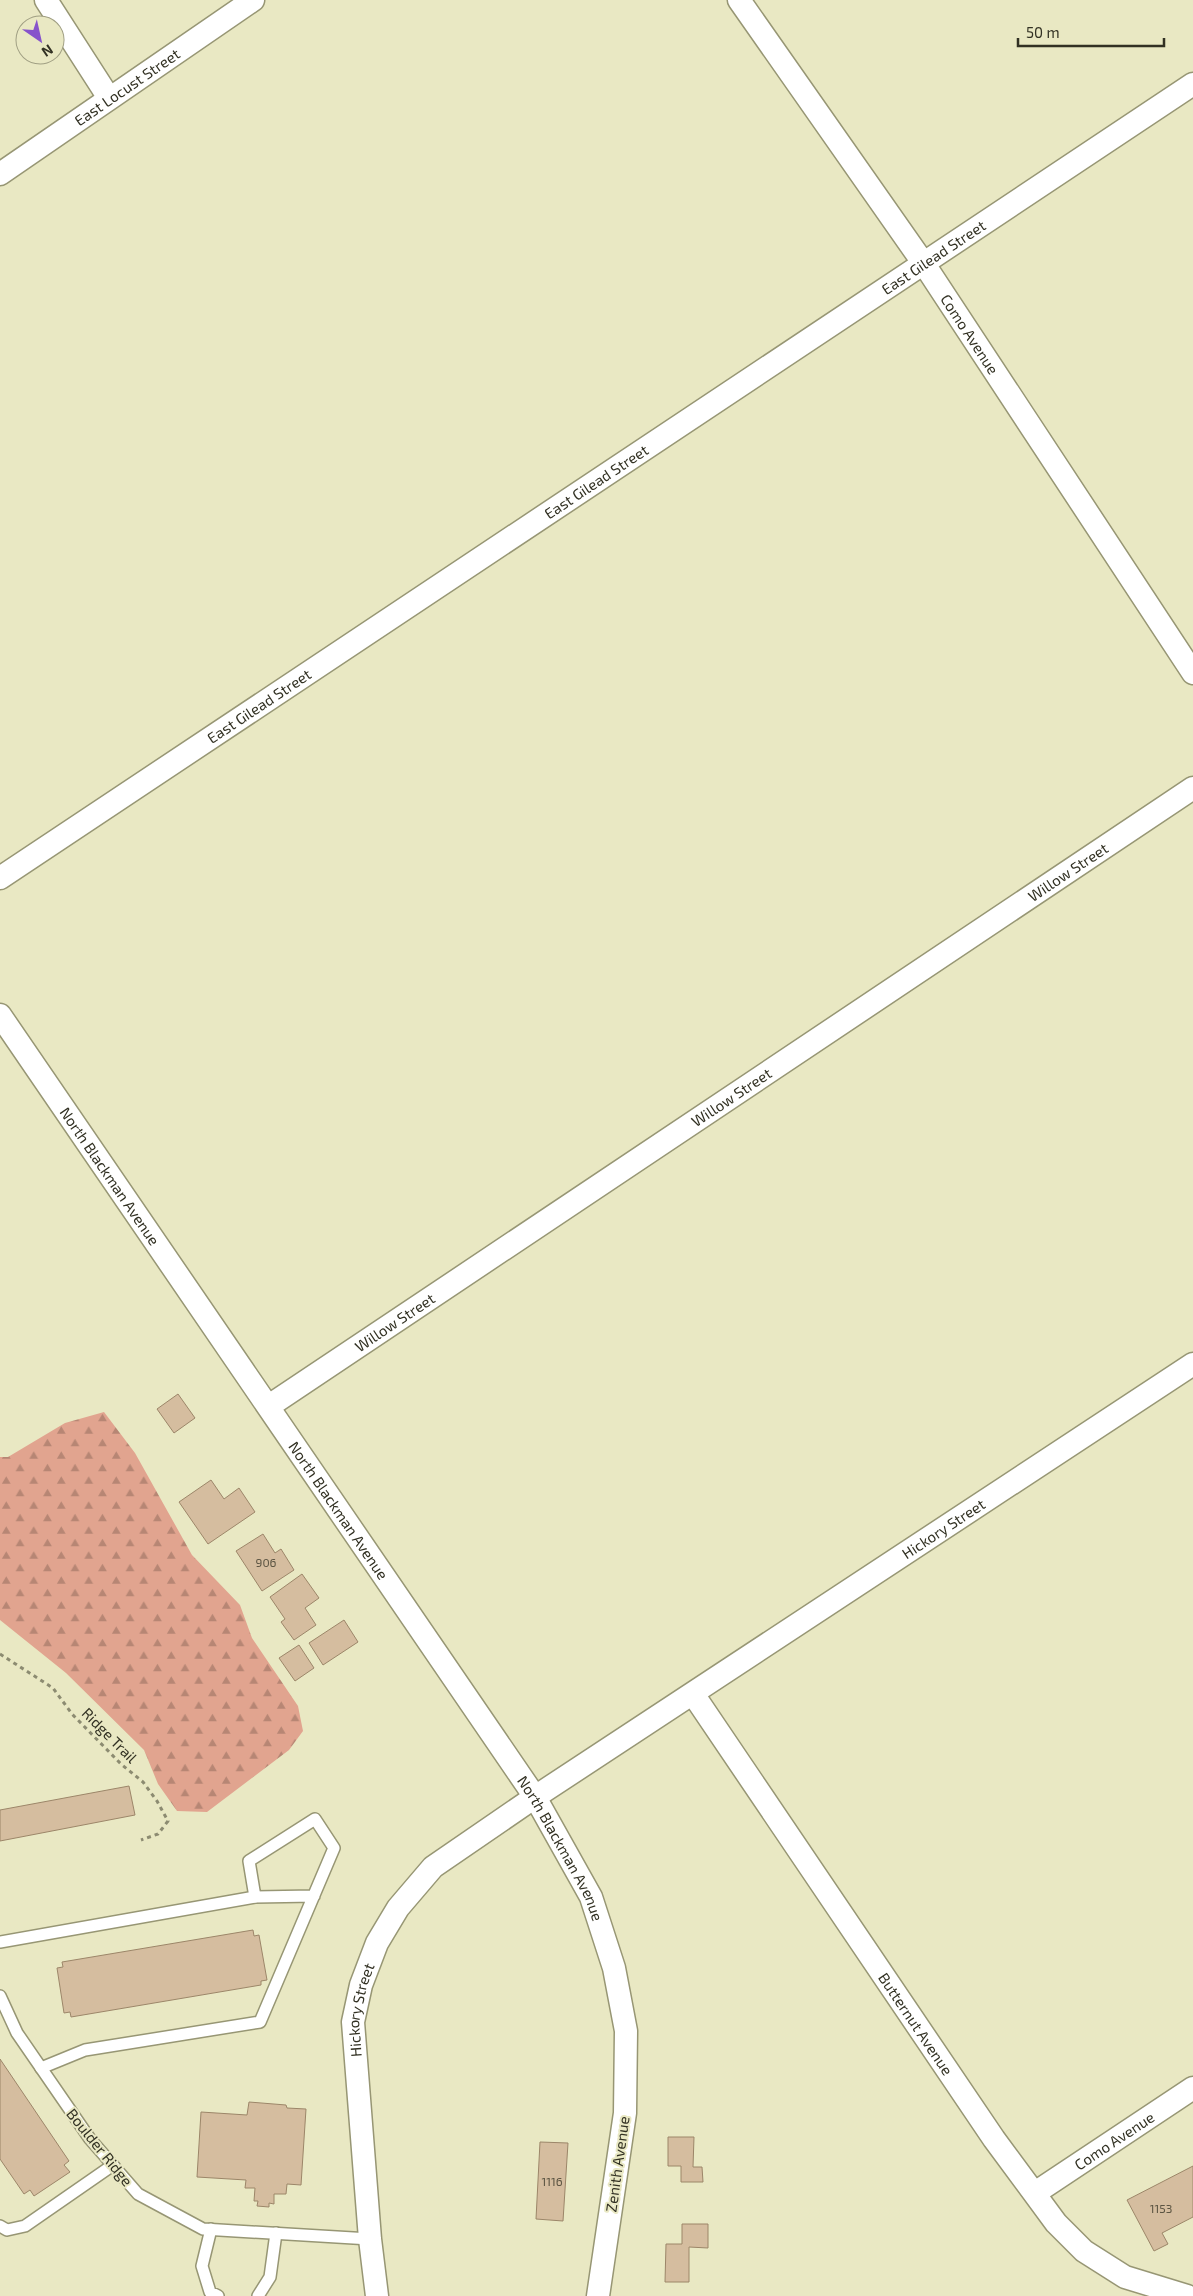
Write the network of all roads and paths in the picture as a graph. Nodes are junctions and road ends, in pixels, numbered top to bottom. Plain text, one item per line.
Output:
1 (46, 0) edge
2 (253, 0) edge
3 (739, 0) edge
4 (1193, 84) edge
5 (109, 98) junction
6 (0, 174) edge
7 (924, 264) junction
8 (1193, 673) edge
9 (1193, 788) edge
10 (0, 878) edge
11 (0, 1015) edge
12 (1193, 1364) edge
13 (269, 1406) junction
14 (0, 1654) edge
15 (693, 1694) junction
16 (535, 1797) junction
17 (141, 1840) dead end
18 (314, 1896) junction
19 (255, 1897) junction
20 (0, 1942) edge
21 (0, 1996) edge
22 (626, 2031) joint
23 (41, 2068) junction
24 (1193, 2088) edge
25 (113, 2165) junction
26 (1035, 2193) junction
27 (0, 2226) edge
28 (211, 2229) junction
29 (276, 2233) junction
30 (292, 2234) junction
31 (370, 2239) junction
32 (274, 2251) junction
33 (218, 2296) edge
34 (258, 2296) edge
35 (377, 2296) edge
36 (598, 2296) edge
37 (1187, 2296) edge

1 - 5 street
2 - 5 street, East Locust Street
3 - 7 street, Como Avenue
4 - 7 street, East Gilead Street
5 - 6 street, East Locust Street
7 - 8 street, Como Avenue
7 - 10 street, East Gilead Street
9 - 13 street, Willow Street
11 - 13 street, North Blackman Avenue
12 - 15 street, Hickory Street
13 - 16 street, North Blackman Avenue
14 - 17 path, Ridge Trail
15 - 16 street, Hickory Street
15 - 26 street, Butternut Avenue
16 - 22 street, North Blackman Avenue
16 - 31 street, Hickory Street
18 - 19 lane
18 - 19 lane
18 - 23 lane
19 - 20 lane
21 - 23 lane, Boulder Ridge
22 - 36 street, Zenith Avenue
23 - 25 lane, Boulder Ridge
24 - 26 street, Como Avenue
25 - 27 lane
25 - 28 lane, Boulder Ridge
26 - 37 street, Butternut Avenue
28 - 29 lane, Boulder Ridge
28 - 33 lane
29 - 30 lane, Boulder Ridge
29 - 32 lane
30 - 31 lane, Boulder Ridge
30 - 32 lane
31 - 35 street, Hickory Street
32 - 34 lane

